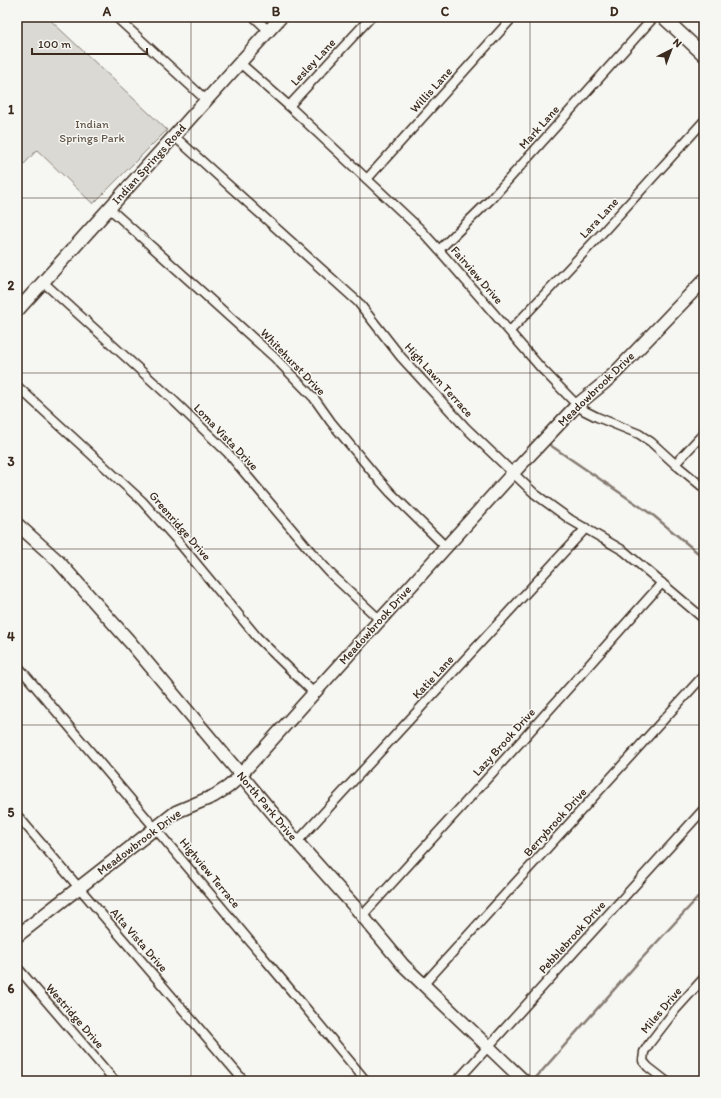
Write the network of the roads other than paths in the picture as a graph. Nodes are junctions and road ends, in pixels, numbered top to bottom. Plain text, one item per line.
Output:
1 (116, 17) edge
2 (254, 17) edge
3 (281, 17) edge
4 (371, 17) edge
5 (513, 17) edge
6 (654, 17) edge
7 (662, 17) edge
8 (269, 31) junction
9 (704, 55) edge
10 (240, 63) junction
11 (206, 100) junction
12 (289, 106) junction
13 (704, 121) edge
14 (174, 136) junction
15 (367, 179) junction
16 (110, 208) junction
17 (440, 250) junction
18 (704, 280) edge
19 (43, 282) junction
20 (17, 311) edge
21 (510, 331) junction
22 (17, 386) edge
23 (577, 405) junction
24 (704, 433) edge
25 (675, 464) junction
26 (514, 473) junction
27 (704, 488) edge
28 (17, 524) edge
29 (586, 528) junction
30 (446, 547) junction
31 (662, 583) junction
32 (704, 619) edge
33 (380, 620) junction
34 (17, 665) edge
35 (704, 675) edge
36 (314, 693) junction
37 (241, 774) junction
38 (704, 810) edge
39 (17, 815) edge
40 (156, 828) junction
41 (297, 842) junction
42 (79, 888) junction
43 (362, 916) junction
44 (17, 936) edge
45 (17, 967) edge
46 (703, 982) edge
47 (423, 985) junction
48 (488, 1047) junction
49 (115, 1081) edge
50 (244, 1081) edge
51 (366, 1081) edge
52 (457, 1081) edge
53 (524, 1081) edge
54 (666, 1081) edge

1 - 11 street
2 - 8 street
3 - 8 street, Indian Springs Road
4 - 12 street, Lesley Lane
5 - 15 street, Willis Lane
6 - 17 street, Mark Lane
7 - 9 street
8 - 10 street, Indian Springs Road
10 - 11 street, Indian Springs Road
10 - 12 street, Fairview Drive
11 - 14 street, Indian Springs Road
12 - 15 street, Fairview Drive
13 - 21 street, Lara Lane
14 - 16 street, Indian Springs Road
14 - 26 street, High Lawn Terrace
15 - 17 street, Fairview Drive
16 - 19 street, Indian Springs Road
16 - 30 street, Whitehurst Drive
17 - 21 street, Fairview Drive
18 - 23 street, Meadowbrook Drive
19 - 20 street, Indian Springs Road
19 - 33 street, Loma Vista Drive
21 - 23 street, Fairview Drive
22 - 36 street, Greenridge Drive
23 - 25 street, Fairview Drive
23 - 26 street, Meadowbrook Drive
24 - 25 street
25 - 27 street, Fairview Drive
26 - 29 street, High Lawn Terrace
26 - 30 street, Meadowbrook Drive
28 - 37 street, North Park Drive
29 - 31 street, High Lawn Terrace
29 - 41 street, Katie Lane
30 - 33 street, Meadowbrook Drive
31 - 32 street, High Lawn Terrace
31 - 43 street, Lazy Brook Drive
33 - 36 street, Meadowbrook Drive
34 - 40 street, Highview Terrace
35 - 47 street, Berrybrook Drive
36 - 37 street, Meadowbrook Drive
37 - 40 street, Meadowbrook Drive
37 - 41 street, North Park Drive
38 - 48 street, Pebblebrook Drive
39 - 42 street, Alta Vista Drive
40 - 42 street, Meadowbrook Drive
40 - 51 street, Highview Terrace
41 - 43 street, North Park Drive
42 - 44 street, Meadowbrook Drive
42 - 50 street, Alta Vista Drive
43 - 47 street, North Park Drive
45 - 49 street, Westridge Drive
46 - 54 street, Miles Drive
47 - 48 street, North Park Drive
48 - 52 street, Pebblebrook Drive
48 - 53 street, North Park Drive

